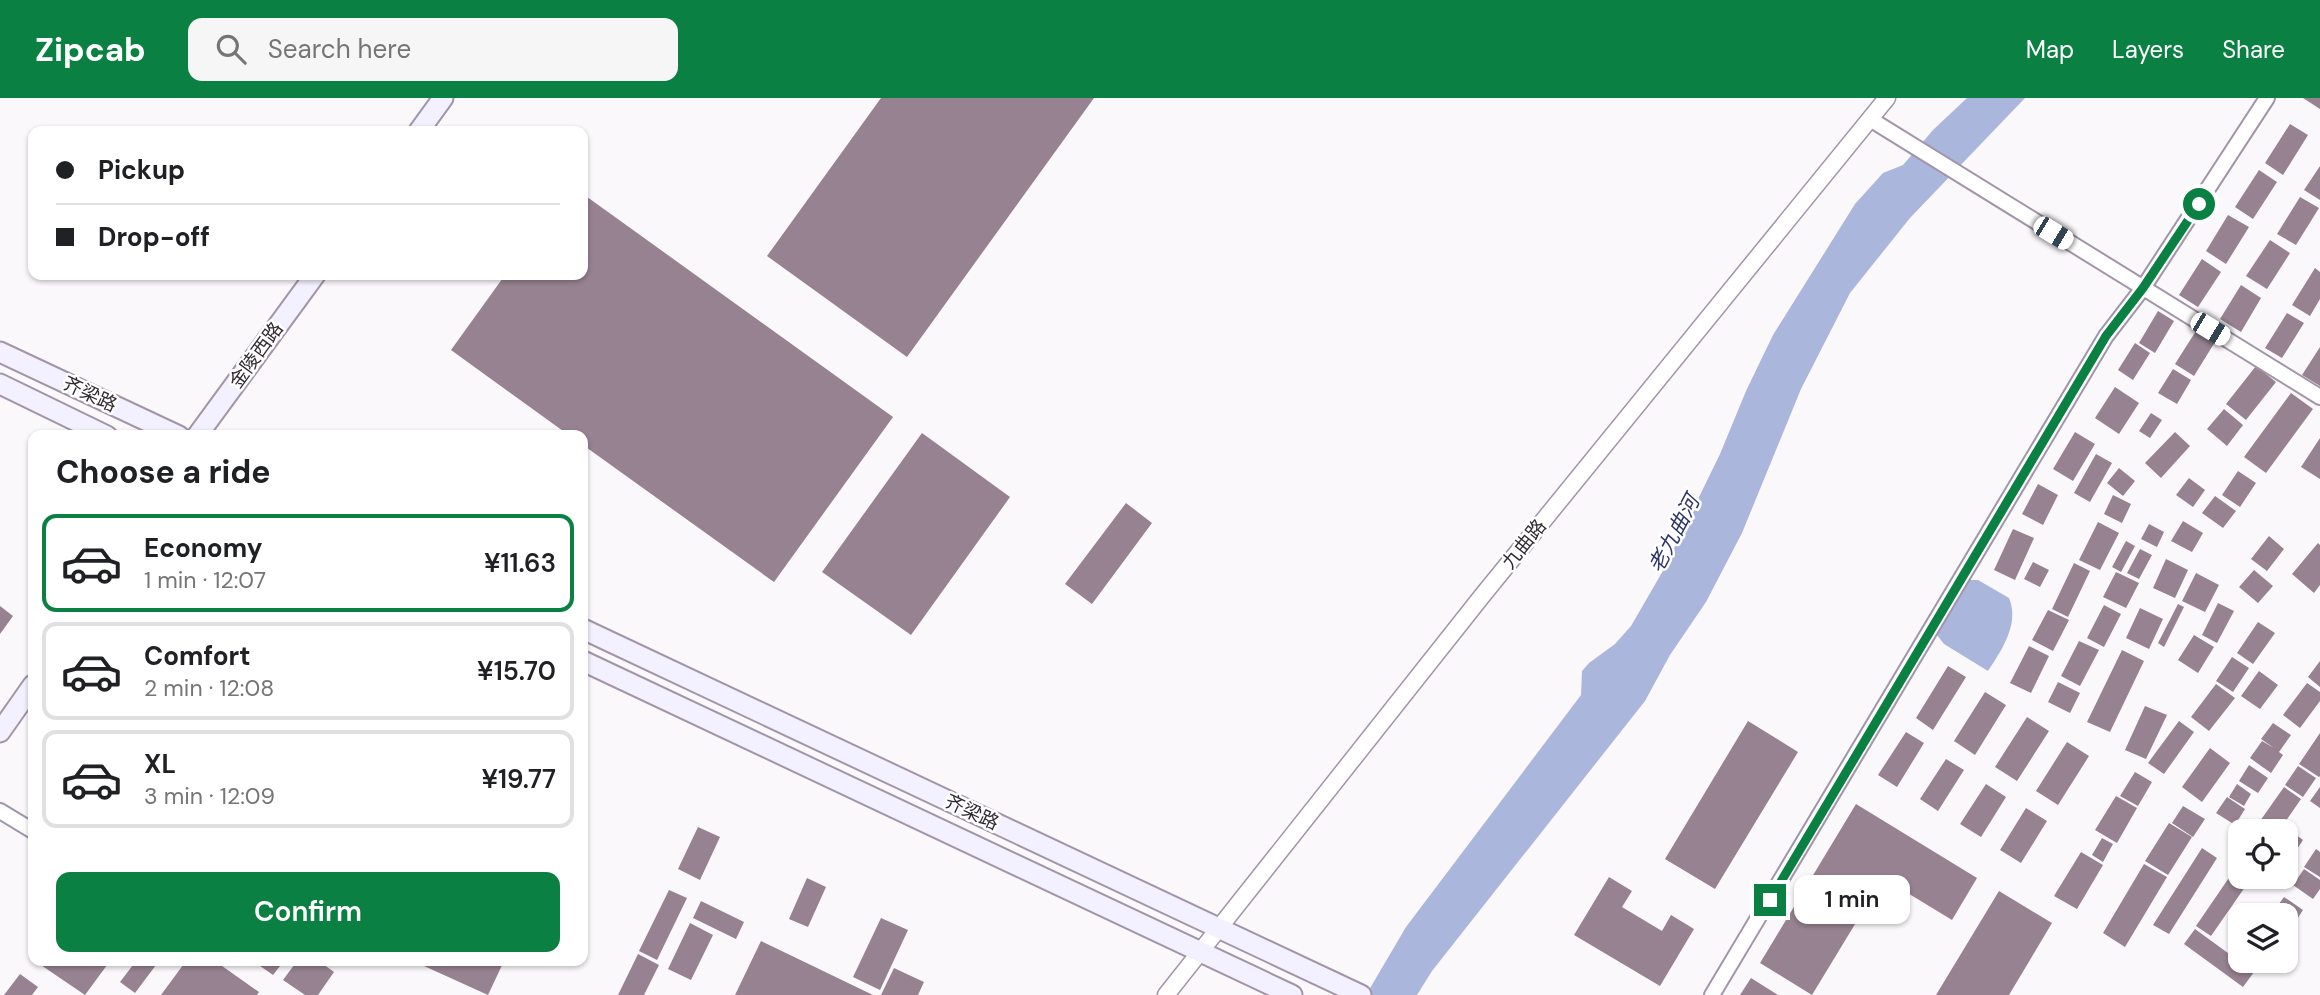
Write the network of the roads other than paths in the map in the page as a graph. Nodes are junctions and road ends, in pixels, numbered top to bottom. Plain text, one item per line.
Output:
1 (443, 98) edge
2 (1887, 98) edge
3 (2267, 98) edge
4 (1870, 119) junction
5 (423, 126) edge
6 (310, 280) edge
7 (2143, 288) junction
8 (0, 352) edge
9 (0, 384) edge
10 (2320, 397) edge
11 (95, 430) edge
12 (166, 430) edge
13 (201, 430) edge
14 (588, 631) edge
15 (588, 663) edge
16 (28, 692) edge
17 (0, 732) edge
18 (0, 811) edge
19 (28, 828) edge
20 (1219, 928) junction
21 (1200, 952) junction
22 (1358, 994) edge
23 (1166, 995) edge
24 (1292, 995) edge
25 (1712, 995) edge

1 - 5 main road
2 - 4 street, 九曲路
3 - 7 street
4 - 7 street
4 - 20 street, 九曲路
6 - 13 main road, 金陵西路
7 - 10 street
7 - 25 street
8 - 12 main road, 齐梁路
9 - 11 main road, 齐梁路
14 - 20 main road, 齐梁路
15 - 21 main road, 齐梁路
16 - 17 main road
18 - 19 street
20 - 21 street, 九曲路
20 - 22 main road, 齐梁路
21 - 23 street, 九曲路
21 - 24 main road, 齐梁路

